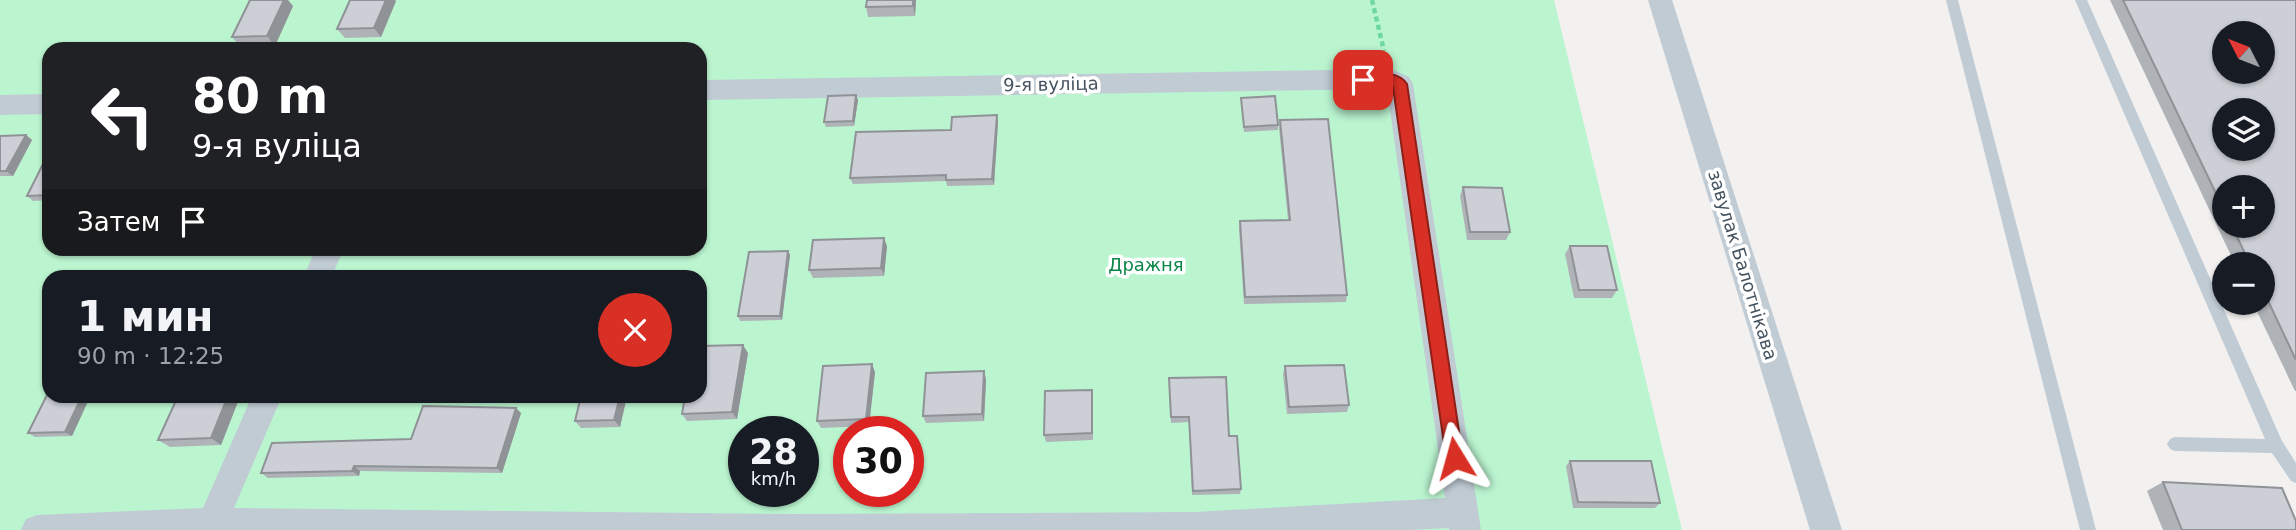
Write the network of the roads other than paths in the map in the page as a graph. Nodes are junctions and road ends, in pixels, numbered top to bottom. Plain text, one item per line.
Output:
1 (1660, 0) edge
2 (1952, 0) edge
3 (2081, 0) edge
4 (707, 90) edge
5 (42, 104) edge
6 (0, 105) edge
7 (264, 403) edge
8 (2175, 444) dead end
9 (2276, 446) junction
10 (2296, 476) edge
11 (1464, 521) edge
12 (211, 527) edge
13 (37, 530) edge
14 (1826, 530) edge
15 (2088, 530) edge

1 - 14 street, завулак Балотнікава
2 - 15 lane
3 - 9 lane
4 - 11 street, 9-я вуліца
5 - 6 street
7 - 12 street
8 - 9 lane
9 - 10 lane
11 - 12 street
12 - 13 street

